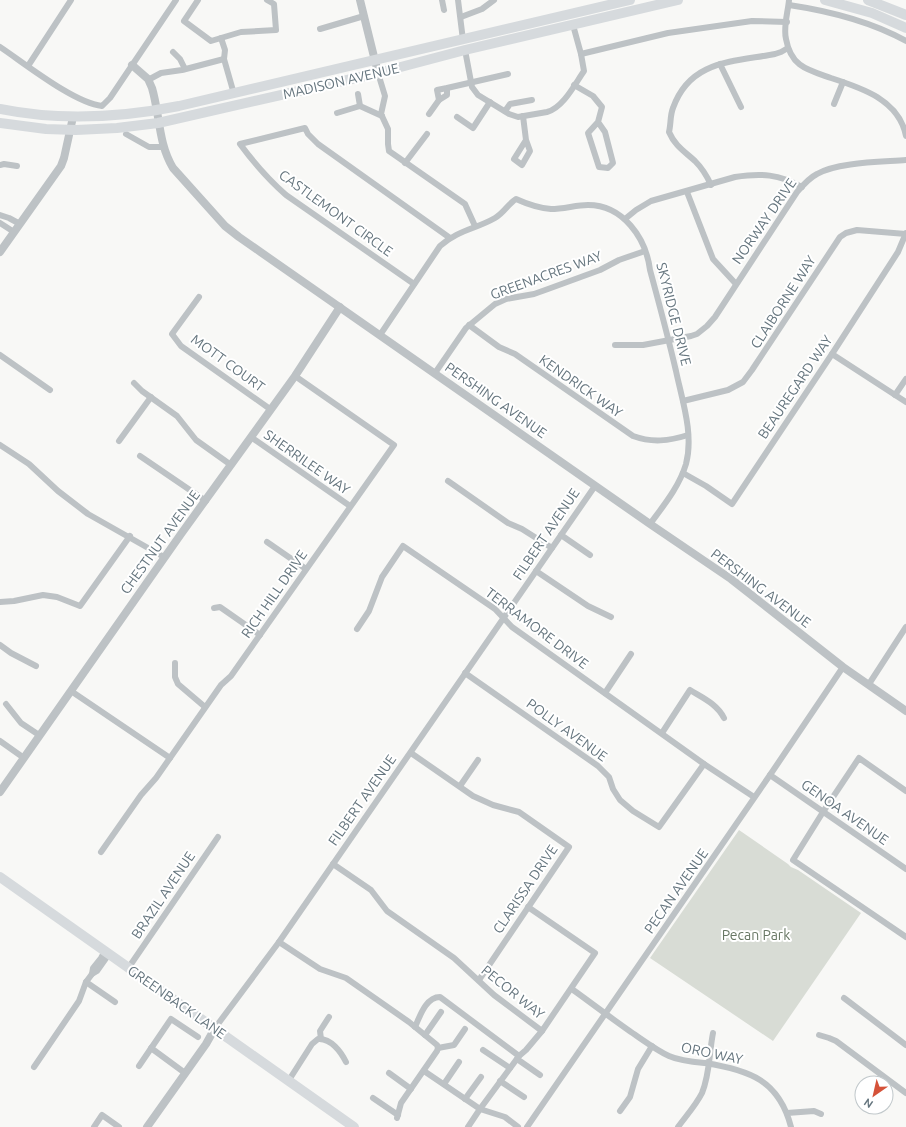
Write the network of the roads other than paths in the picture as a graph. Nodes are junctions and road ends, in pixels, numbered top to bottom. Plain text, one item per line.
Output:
1 (71, 0) edge
2 (176, 0) edge
3 (198, 0) edge
4 (267, 0) edge
5 (360, 0) edge
6 (442, 0) edge
7 (458, 0) edge
8 (494, 0) edge
9 (630, 0) edge
10 (678, 0) edge
11 (825, 0) edge
12 (868, 0) edge
13 (789, 2) edge
14 (444, 10) dead end
15 (906, 15) edge
16 (364, 16) junction
17 (461, 17) junction
18 (787, 22) junction
19 (573, 25) junction
20 (906, 28) edge
21 (320, 29) dead end
22 (221, 38) junction
23 (906, 41) edge
24 (464, 45) junction
25 (0, 47) edge
26 (788, 48) junction
27 (173, 52) dead end
28 (581, 54) junction
29 (224, 59) junction
30 (375, 61) junction
31 (720, 64) junction
32 (132, 65) junction
33 (28, 66) junction
34 (185, 70) junction
35 (378, 73) junction
36 (508, 74) dead end
37 (148, 80) junction
38 (472, 82) junction
39 (843, 82) junction
40 (574, 85) junction
41 (447, 88) junction
42 (234, 94) junction
43 (358, 94) dead end
44 (439, 100) junction
45 (532, 100) dead end
46 (490, 102) junction
47 (834, 104) dead end
48 (360, 106) junction
49 (742, 107) dead end
50 (0, 109) edge
51 (157, 111) junction
52 (505, 111) junction
53 (337, 113) dead end
54 (429, 114) dead end
55 (382, 116) junction
56 (523, 116) junction
57 (73, 117) junction
58 (457, 117) dead end
59 (598, 122) junction
60 (0, 123) edge
61 (158, 123) junction
62 (70, 130) junction
63 (126, 134) dead end
64 (427, 134) dead end
65 (906, 136) edge
66 (526, 140) dead end
67 (163, 147) junction
68 (906, 160) edge
69 (405, 163) junction
70 (0, 165) edge
71 (17, 166) dead end
72 (710, 185) junction
73 (802, 187) junction
74 (687, 192) junction
75 (0, 215) edge
76 (625, 219) junction
77 (0, 223) edge
78 (20, 224) junction
79 (475, 226) junction
80 (14, 232) junction
81 (906, 234) edge
82 (450, 238) junction
83 (645, 251) junction
84 (0, 252) edge
85 (414, 284) junction
86 (736, 284) junction
87 (199, 297) dead end
88 (340, 307) junction
89 (469, 325) junction
90 (380, 335) junction
91 (669, 341) junction
92 (616, 345) dead end
93 (832, 354) junction
94 (0, 356) edge
95 (435, 373) junction
96 (295, 376) junction
97 (906, 379) edge
98 (134, 383) dead end
99 (50, 390) dead end
100 (895, 395) junction
101 (151, 398) junction
102 (683, 401) junction
103 (906, 402) edge
104 (270, 409) junction
105 (688, 435) junction
106 (251, 437) junction
107 (119, 441) dead end
108 (0, 445) edge
109 (140, 456) dead end
110 (231, 465) junction
111 (683, 474) junction
112 (448, 481) dead end
113 (595, 486) junction
114 (206, 501) junction
115 (350, 506) junction
116 (650, 524) junction
117 (561, 534) junction
118 (130, 536) junction
119 (267, 542) dead end
120 (552, 548) junction
121 (590, 555) dead end
122 (164, 557) junction
123 (306, 570) junction
124 (536, 571) junction
125 (0, 602) edge
126 (214, 608) dead end
127 (611, 617) dead end
128 (504, 618) junction
129 (906, 627) edge
130 (357, 629) dead end
131 (260, 635) junction
132 (0, 645) edge
133 (631, 654) dead end
134 (175, 664) dead end
135 (36, 666) dead end
136 (843, 667) junction
137 (465, 673) junction
138 (869, 684) junction
139 (71, 691) junction
140 (605, 693) junction
141 (6, 704) dead end
142 (205, 707) junction
143 (906, 711) edge
144 (724, 718) dead end
145 (662, 733) junction
146 (40, 735) junction
147 (0, 741) edge
148 (411, 753) junction
149 (24, 758) junction
150 (170, 758) junction
151 (478, 760) dead end
152 (704, 764) junction
153 (770, 775) junction
154 (460, 786) junction
155 (0, 792) edge
156 (906, 792) edge
157 (754, 798) junction
158 (823, 812) junction
159 (218, 837) dead end
160 (101, 852) dead end
161 (333, 864) junction
162 (906, 868) edge
163 (0, 877) edge
164 (528, 907) junction
165 (906, 937) edge
166 (279, 942) junction
167 (107, 952) junction
168 (129, 967) junction
169 (479, 980) junction
170 (86, 982) junction
171 (572, 989) junction
172 (844, 998) dead end
173 (115, 1002) dead end
174 (441, 1012) dead end
175 (605, 1014) junction
176 (329, 1017) dead end
177 (415, 1027) junction
178 (215, 1028) junction
179 (465, 1029) dead end
180 (542, 1031) junction
181 (713, 1033) dead end
182 (425, 1035) junction
183 (819, 1035) dead end
184 (198, 1038) dead end
185 (321, 1039) junction
186 (906, 1045) edge
187 (652, 1046) junction
188 (151, 1048) junction
189 (438, 1048) junction
190 (483, 1050) dead end
191 (518, 1057) junction
192 (346, 1062) dead end
193 (459, 1062) dead end
194 (709, 1064) junction
195 (34, 1066) dead end
196 (139, 1066) dead end
197 (510, 1068) junction
198 (424, 1071) junction
199 (185, 1073) junction
200 (389, 1073) dead end
201 (540, 1075) dead end
202 (481, 1076) dead end
203 (289, 1080) junction
204 (500, 1081) junction
205 (444, 1084) junction
206 (411, 1089) junction
207 (906, 1092) edge
208 (524, 1097) dead end
209 (373, 1098) dead end
210 (466, 1099) junction
211 (480, 1109) junction
212 (620, 1110) dead end
213 (787, 1113) junction
214 (821, 1114) dead end
215 (94, 1127) edge
216 (119, 1127) edge
217 (147, 1127) edge
218 (354, 1127) edge
219 (468, 1127) edge
220 (518, 1127) edge
221 (527, 1127) edge
222 (678, 1127) edge
223 (791, 1127) edge

1 - 33 street
2 - 32 street
3 - 22 street
4 - 22 street
5 - 16 street
6 - 14 street
7 - 17 street
8 - 17 street
9 - 24 main road, MADISON AVENUE
10 - 19 main road, MADISON AVENUE
11 - 20 main road
12 - 15 main road
13 - 18 street
13 - 23 street
16 - 21 street
16 - 30 street
17 - 24 street
18 - 26 street
18 - 28 street
19 - 24 main road, MADISON AVENUE
19 - 28 street
22 - 29 street
24 - 30 main road, MADISON AVENUE
24 - 35 main road, MADISON AVENUE
24 - 38 street
25 - 33 street
26 - 31 street
26 - 39 street
27 - 34 street
28 - 40 street
29 - 34 street
29 - 42 street
30 - 35 street
30 - 42 main road, MADISON AVENUE
31 - 49 street
31 - 72 street
32 - 33 street
32 - 37 street, PERSHING AVENUE
34 - 37 street
35 - 55 street
35 - 61 main road, MADISON AVENUE
36 - 38 street
37 - 51 street, PERSHING AVENUE
38 - 41 street
38 - 46 street
39 - 47 street
39 - 65 street
40 - 56 street
40 - 59 street
41 - 44 street
41 - 44 street
42 - 51 main road, MADISON AVENUE
43 - 48 street
44 - 54 street
45 - 52 street
46 - 52 street
46 - 58 street
48 - 53 street
48 - 55 street
50 - 57 main road, MADISON AVENUE
51 - 57 main road, MADISON AVENUE
51 - 61 street, PERSHING AVENUE
52 - 56 street
55 - 69 street
56 - 66 street
57 - 62 street
59 - 59 street
60 - 62 main road, MADISON AVENUE
61 - 62 main road, MADISON AVENUE
61 - 67 street, PERSHING AVENUE
62 - 78 street
63 - 67 street
64 - 69 street
67 - 88 street, PERSHING AVENUE
68 - 73 street, NORWAY DRIVE
69 - 79 street
70 - 71 street
72 - 73 street
72 - 74 street
73 - 86 street, NORWAY DRIVE
74 - 76 street
74 - 86 street
75 - 78 street
76 - 79 street, SKYRIDGE DRIVE
76 - 83 street, SKYRIDGE DRIVE
77 - 80 street
78 - 80 street
79 - 82 street
80 - 84 street
81 - 93 street, BEAUREGARD WAY
81 - 102 street, CLAIBORNE WAY
82 - 85 street
82 - 85 street, CASTLEMONT CIRCLE
83 - 89 street, GREENACRES WAY
83 - 91 street, SKYRIDGE DRIVE
85 - 90 street
86 - 91 street, NORWAY DRIVE
87 - 104 street, MOTT COURT
88 - 90 street, PERSHING AVENUE
88 - 96 street, CHESTNUT AVENUE
89 - 95 street, GREENACRES WAY
89 - 105 street, KENDRICK WAY
90 - 95 street, PERSHING AVENUE
91 - 92 street, NORWAY DRIVE
91 - 102 street, SKYRIDGE DRIVE
93 - 100 street
93 - 111 street, BEAUREGARD WAY
94 - 99 street
95 - 113 street, PERSHING AVENUE
96 - 104 street, CHESTNUT AVENUE
96 - 115 street, RICH HILL DRIVE
97 - 100 street
98 - 101 street
100 - 103 street
101 - 107 street
101 - 110 street
102 - 105 street, SKYRIDGE DRIVE
104 - 106 street, CHESTNUT AVENUE
105 - 111 street, SKYRIDGE DRIVE
106 - 110 street, CHESTNUT AVENUE
106 - 115 street, SHERRILEE WAY
108 - 118 street
109 - 114 street
110 - 114 street, CHESTNUT AVENUE
111 - 116 street, SKYRIDGE DRIVE
112 - 120 street
113 - 116 street, PERSHING AVENUE
113 - 117 street, FILBERT AVENUE
114 - 122 street, CHESTNUT AVENUE
115 - 123 street, RICH HILL DRIVE
116 - 136 street, PERSHING AVENUE
117 - 120 street, FILBERT AVENUE
117 - 121 street
118 - 122 street
118 - 125 street
119 - 123 street
120 - 124 street, FILBERT AVENUE
122 - 139 street, CHESTNUT AVENUE
123 - 131 street, RICH HILL DRIVE
124 - 127 street
124 - 128 street, FILBERT AVENUE
126 - 131 street
128 - 130 street, TERRAMORE DRIVE
128 - 137 street, FILBERT AVENUE
128 - 140 street, TERRAMORE DRIVE
129 - 138 street
131 - 142 street, RICH HILL DRIVE
132 - 135 street
133 - 140 street
134 - 142 street
136 - 138 street, PERSHING AVENUE
136 - 153 street, PECAN AVENUE
137 - 148 street, FILBERT AVENUE
137 - 152 street, POLLY AVENUE
138 - 143 street, PERSHING AVENUE
139 - 146 street, CHESTNUT AVENUE
139 - 150 street
140 - 145 street, TERRAMORE DRIVE
141 - 146 street
142 - 150 street, RICH HILL DRIVE
144 - 145 street
145 - 152 street, TERRAMORE DRIVE
146 - 149 street, CHESTNUT AVENUE
147 - 149 street
148 - 154 street, CLARISSA DRIVE
148 - 161 street, FILBERT AVENUE
149 - 155 street, CHESTNUT AVENUE
150 - 160 street, RICH HILL DRIVE
151 - 154 street
152 - 157 street, TERRAMORE DRIVE
153 - 157 street, PECAN AVENUE
153 - 158 street, GENOA AVENUE
154 - 164 street, CLARISSA DRIVE
156 - 158 street
157 - 175 street, PECAN AVENUE
158 - 162 street, GENOA AVENUE
158 - 165 street
159 - 168 street, BRAZIL AVENUE
161 - 166 street, FILBERT AVENUE
161 - 169 street, PECOR WAY
163 - 167 main road, GREENBACK LANE
164 - 169 street, CLARISSA DRIVE
164 - 171 street, PECOR WAY
166 - 177 street
166 - 178 street, FILBERT AVENUE
167 - 168 main road, GREENBACK LANE
167 - 170 street
168 - 178 main road, GREENBACK LANE
169 - 180 street, PECOR WAY
170 - 173 street
170 - 195 street
171 - 175 street, ORO WAY
171 - 180 street, PECOR WAY
172 - 186 street
174 - 182 street
175 - 187 street, ORO WAY
175 - 221 street, PECAN AVENUE
176 - 185 street
177 - 182 street
177 - 191 street
178 - 199 street, FILBERT AVENUE
178 - 203 main road, GREENBACK LANE
179 - 189 street
180 - 191 street
181 - 194 street
182 - 189 street
183 - 207 street
184 - 188 street
185 - 192 street
185 - 203 street
187 - 194 street, ORO WAY
187 - 212 street
188 - 196 street
188 - 199 street
189 - 198 street
190 - 197 street
191 - 197 street
191 - 201 street
193 - 205 street
194 - 213 street, ORO WAY
194 - 222 street
197 - 204 street
198 - 205 street
198 - 206 street
199 - 217 street, FILBERT AVENUE
200 - 206 street
202 - 210 street
203 - 218 main road, GREENBACK LANE
204 - 208 street
204 - 211 street
205 - 210 street
206 - 209 street
210 - 211 street
211 - 219 street
211 - 220 street
213 - 214 street
213 - 223 street, ORO WAY
215 - 216 street

